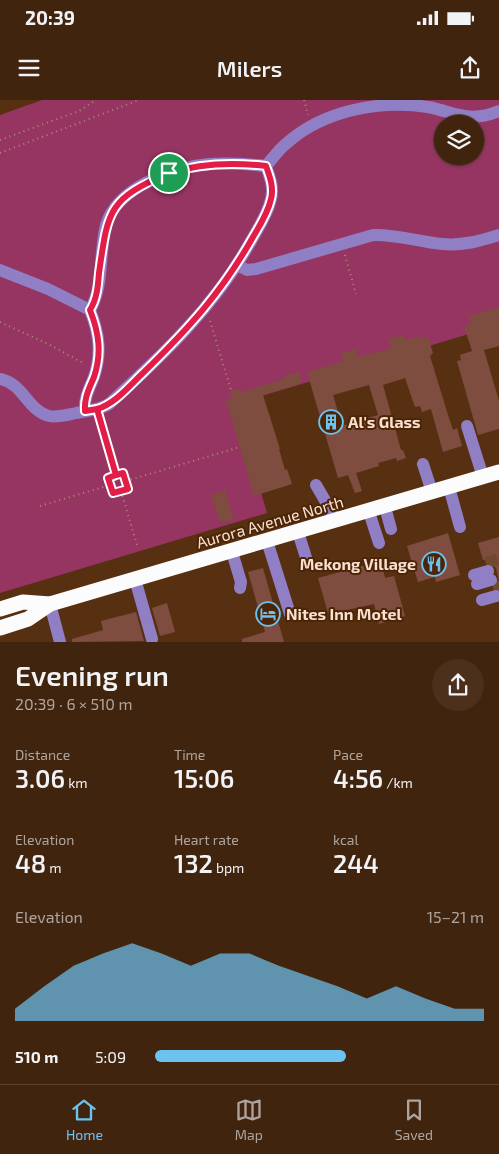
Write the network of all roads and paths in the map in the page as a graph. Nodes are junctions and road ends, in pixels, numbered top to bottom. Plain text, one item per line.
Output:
1 (96, 100) edge
2 (139, 100) edge
3 (304, 100) edge
4 (499, 111) edge
5 (311, 125) junction
6 (0, 140) edge
7 (0, 153) edge
8 (266, 166) junction
9 (499, 235) edge
10 (341, 244) junction
11 (236, 265) junction
12 (0, 270) edge
13 (356, 294) dead end
14 (206, 308) junction
15 (90, 310) junction
16 (0, 322) edge
17 (96, 370) junction
18 (0, 379) edge
19 (231, 390) dead end
20 (91, 410) junction
21 (468, 426) dead end
22 (240, 447) dead end
23 (423, 464) dead end
24 (499, 472) edge
25 (116, 475) junction
26 (483, 477) junction
27 (126, 480) junction
28 (110, 485) junction
29 (316, 485) dead end
30 (449, 487) junction
31 (121, 491) junction
32 (432, 492) junction
33 (40, 506) dead end
34 (385, 507) junction
35 (369, 512) junction
36 (337, 521) junction
37 (460, 527) dead end
38 (391, 529) dead end
39 (298, 532) junction
40 (267, 542) junction
41 (379, 543) dead end
42 (137, 545) dead end
43 (232, 552) junction
44 (308, 564) dead end
45 (135, 579) junction
46 (477, 584) joint
47 (240, 588) dead end
48 (50, 604) junction
49 (0, 609) edge
50 (290, 614) dead end
51 (0, 628) edge
52 (152, 638) dead end
53 (60, 642) edge

1 - 6 path
2 - 7 path
3 - 5 path
4 - 5 lane
5 - 8 lane
8 - 11 lane
8 - 15 lane
9 - 10 lane
10 - 11 lane
10 - 13 path
11 - 14 lane
12 - 15 lane
14 - 19 path
14 - 20 lane
15 - 17 lane
16 - 17 path
17 - 20 lane
18 - 20 lane
20 - 25 path
21 - 26 lane
22 - 27 path
23 - 32 lane
24 - 26 highway, Aurora Avenue North
25 - 27 path
25 - 28 path
26 - 30 highway, Aurora Avenue North
27 - 31 path
28 - 31 path
28 - 33 path
29 - 36 lane
30 - 32 highway, Aurora Avenue North
30 - 37 lane
31 - 42 path
32 - 34 highway, Aurora Avenue North
34 - 35 highway, Aurora Avenue North
34 - 38 lane
35 - 36 highway, Aurora Avenue North
35 - 41 lane
36 - 39 highway, Aurora Avenue North
39 - 40 highway, Aurora Avenue North
39 - 44 lane
40 - 43 highway, Aurora Avenue North
40 - 50 lane
43 - 45 highway, Aurora Avenue North
43 - 47 lane
45 - 48 highway, Aurora Avenue North
45 - 52 lane
46 - 46 lane
48 - 49 highway, Aurora Avenue North
48 - 51 highway, Aurora Avenue North
48 - 53 lane

